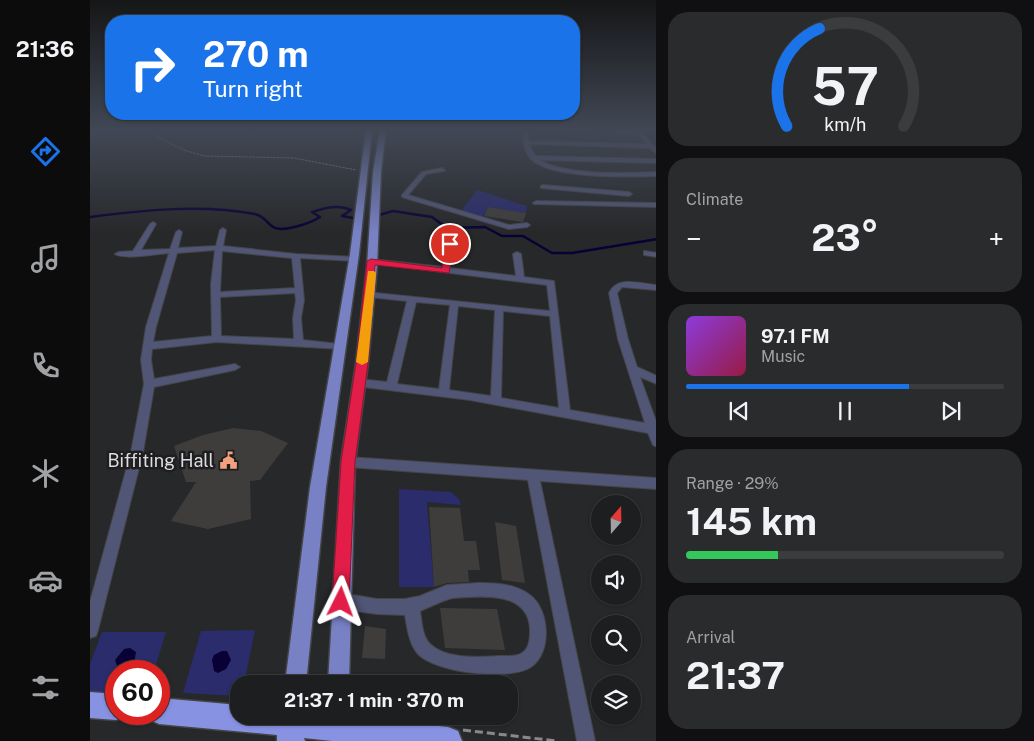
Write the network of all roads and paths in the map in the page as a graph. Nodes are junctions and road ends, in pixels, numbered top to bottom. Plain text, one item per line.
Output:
1 (331, 165) edge
2 (371, 165) edge
3 (374, 165) edge
4 (545, 165) edge
5 (442, 170) dead end
6 (372, 172) junction
7 (656, 174) edge
8 (543, 187) dead end
9 (629, 194) dead end
10 (536, 203) dead end
11 (656, 205) edge
12 (153, 224) dead end
13 (527, 225) dead end
14 (223, 230) dead end
15 (179, 232) dead end
16 (450, 244) dead end
17 (218, 248) junction
18 (173, 252) junction
19 (647, 253) dead end
20 (120, 254) dead end
21 (135, 254) junction
22 (518, 254) dead end
23 (656, 255) edge
24 (296, 256) junction
25 (355, 259) junction
26 (371, 261) junction
27 (446, 271) junction
28 (520, 279) junction
29 (656, 288) edge
30 (299, 290) junction
31 (369, 294) junction
32 (216, 295) junction
33 (412, 299) junction
34 (454, 304) junction
35 (498, 308) junction
36 (554, 314) junction
37 (216, 339) junction
38 (299, 343) junction
39 (148, 346) junction
40 (339, 348) junction
41 (235, 367) dead end
42 (635, 370) junction
43 (656, 380) edge
44 (359, 383) junction
45 (149, 384) junction
46 (391, 386) junction
47 (444, 392) junction
48 (496, 400) junction
49 (565, 413) junction
50 (653, 430) junction
51 (656, 442) edge
52 (348, 462) junction
53 (533, 475) junction
54 (656, 484) edge
55 (341, 602) junction
56 (412, 607) junction
57 (90, 630) edge
58 (296, 675) edge
59 (338, 675) edge
60 (90, 705) edge
61 (105, 706) edge
62 (170, 712) edge
63 (291, 727) edge
64 (337, 728) edge
65 (448, 741) edge
66 (586, 741) edge

1 - 6 path
2 - 6 main road
3 - 6 main road
4 - 7 street
5 - 13 street
6 - 25 main road
6 - 26 main road
8 - 9 street
10 - 11 street
12 - 21 street
14 - 17 street
15 - 18 street
16 - 27 street
17 - 18 street
17 - 24 street
17 - 32 street
18 - 21 street
18 - 39 street
19 - 23 street
20 - 21 street
22 - 28 street
24 - 25 street
24 - 30 street
25 - 40 main road
26 - 27 street
26 - 31 main road
27 - 28 street
28 - 36 street
29 - 42 street
30 - 32 street
30 - 38 street
31 - 33 street
31 - 44 main road
32 - 37 street
33 - 34 street
33 - 46 street
34 - 35 street
34 - 47 street
35 - 36 street
35 - 48 street
36 - 49 street
37 - 38 street
37 - 39 street
38 - 40 street
39 - 45 street
40 - 58 main road
41 - 45 street
42 - 43 street
42 - 50 street
44 - 46 street
44 - 52 main road
45 - 57 street
46 - 47 street
47 - 48 street
48 - 49 street
49 - 50 street
50 - 51 street
52 - 53 street
52 - 55 main road
53 - 54 street
53 - 66 street
55 - 56 street
55 - 59 main road
56 - 56 street
60 - 61 highway
62 - 63 highway
63 - 64 highway
64 - 65 highway

